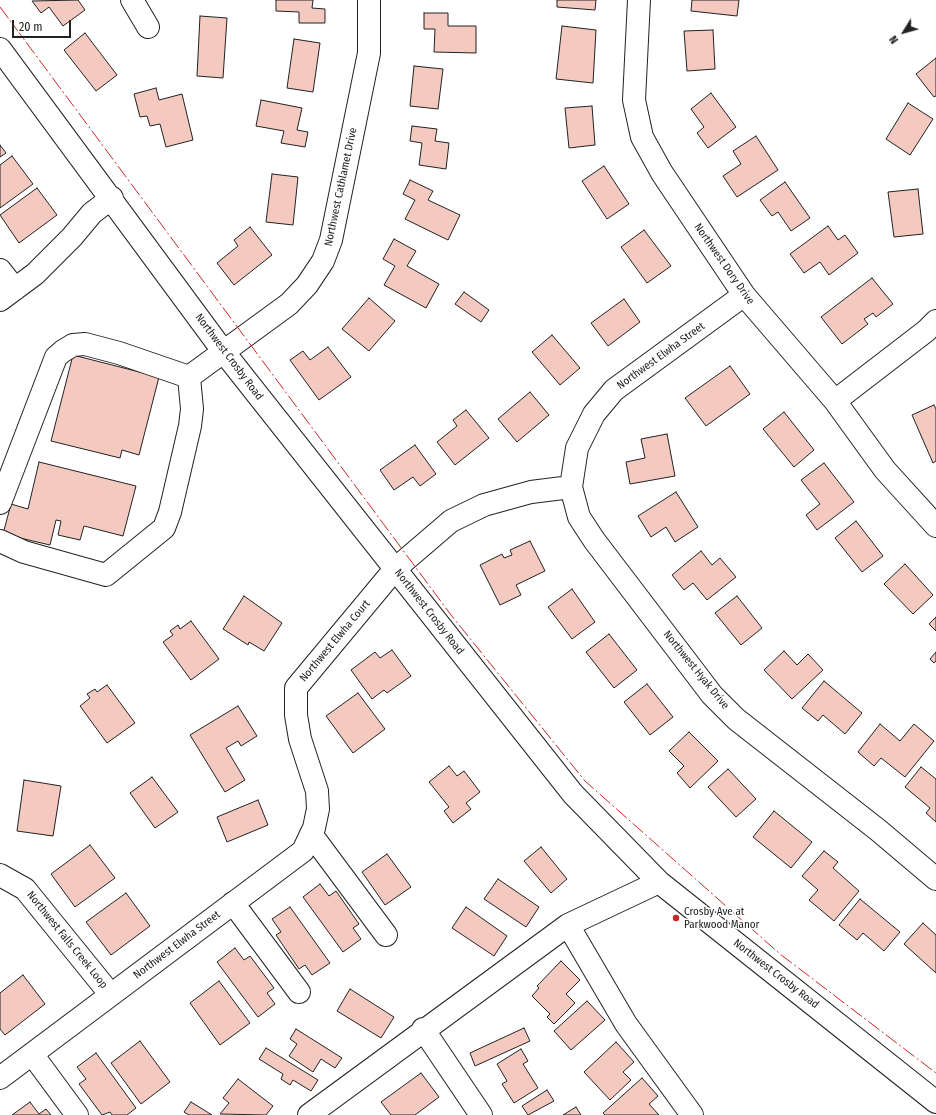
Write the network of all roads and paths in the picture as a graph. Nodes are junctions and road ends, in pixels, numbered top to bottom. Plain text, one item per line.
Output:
1 (132, 0) edge
2 (369, 0) edge
3 (639, 0) edge
4 (148, 27) dead end
5 (0, 48) edge
6 (112, 198) junction
7 (0, 270) edge
8 (7, 295) edge
9 (744, 295) junction
10 (936, 321) edge
11 (223, 352) junction
12 (189, 377) junction
13 (835, 400) junction
14 (571, 487) junction
15 (0, 503) edge
16 (936, 526) edge
17 (0, 541) edge
18 (395, 568) junction
19 (318, 790) joint
20 (311, 834) junction
21 (0, 875) edge
22 (936, 879) edge
23 (659, 882) junction
24 (233, 903) junction
25 (568, 925) junction
26 (386, 935) dead end
27 (299, 992) dead end
28 (111, 995) junction
29 (423, 1029) junction
30 (32, 1054) junction
31 (0, 1078) edge
32 (936, 1102) edge
33 (77, 1115) edge
34 (309, 1115) edge
35 (481, 1115) edge
36 (692, 1115) edge

1 - 4 street
2 - 11 street, Northwest Cathlamet Drive
3 - 9 street, Northwest Dory Drive
5 - 6 street, Northwest Crosby Road
6 - 8 street
6 - 11 street, Northwest Crosby Road
7 - 8 street
9 - 13 street, Northwest Dory Drive
9 - 14 street, Northwest Elwha Street
10 - 13 street
11 - 12 street, Northwest Cathlamet Drive
11 - 18 street, Northwest Crosby Road
12 - 15 street
12 - 17 street
13 - 16 street, Northwest Dory Drive
14 - 18 street
14 - 22 street, Northwest Hyak Drive
18 - 19 street, Northwest Elwha Court
18 - 23 street, Northwest Crosby Road
19 - 20 street, Northwest Elwha Street
20 - 24 street, Northwest Elwha Street
20 - 26 street
21 - 28 street, Northwest Falls Creek Loop
23 - 25 street
23 - 32 street, Northwest Crosby Road
24 - 27 street
24 - 28 street, Northwest Elwha Street
25 - 29 street
25 - 36 street
28 - 30 street, Northwest Elwha Street
29 - 34 street
29 - 35 street
30 - 31 street, Northwest Elwha Street
30 - 33 street

